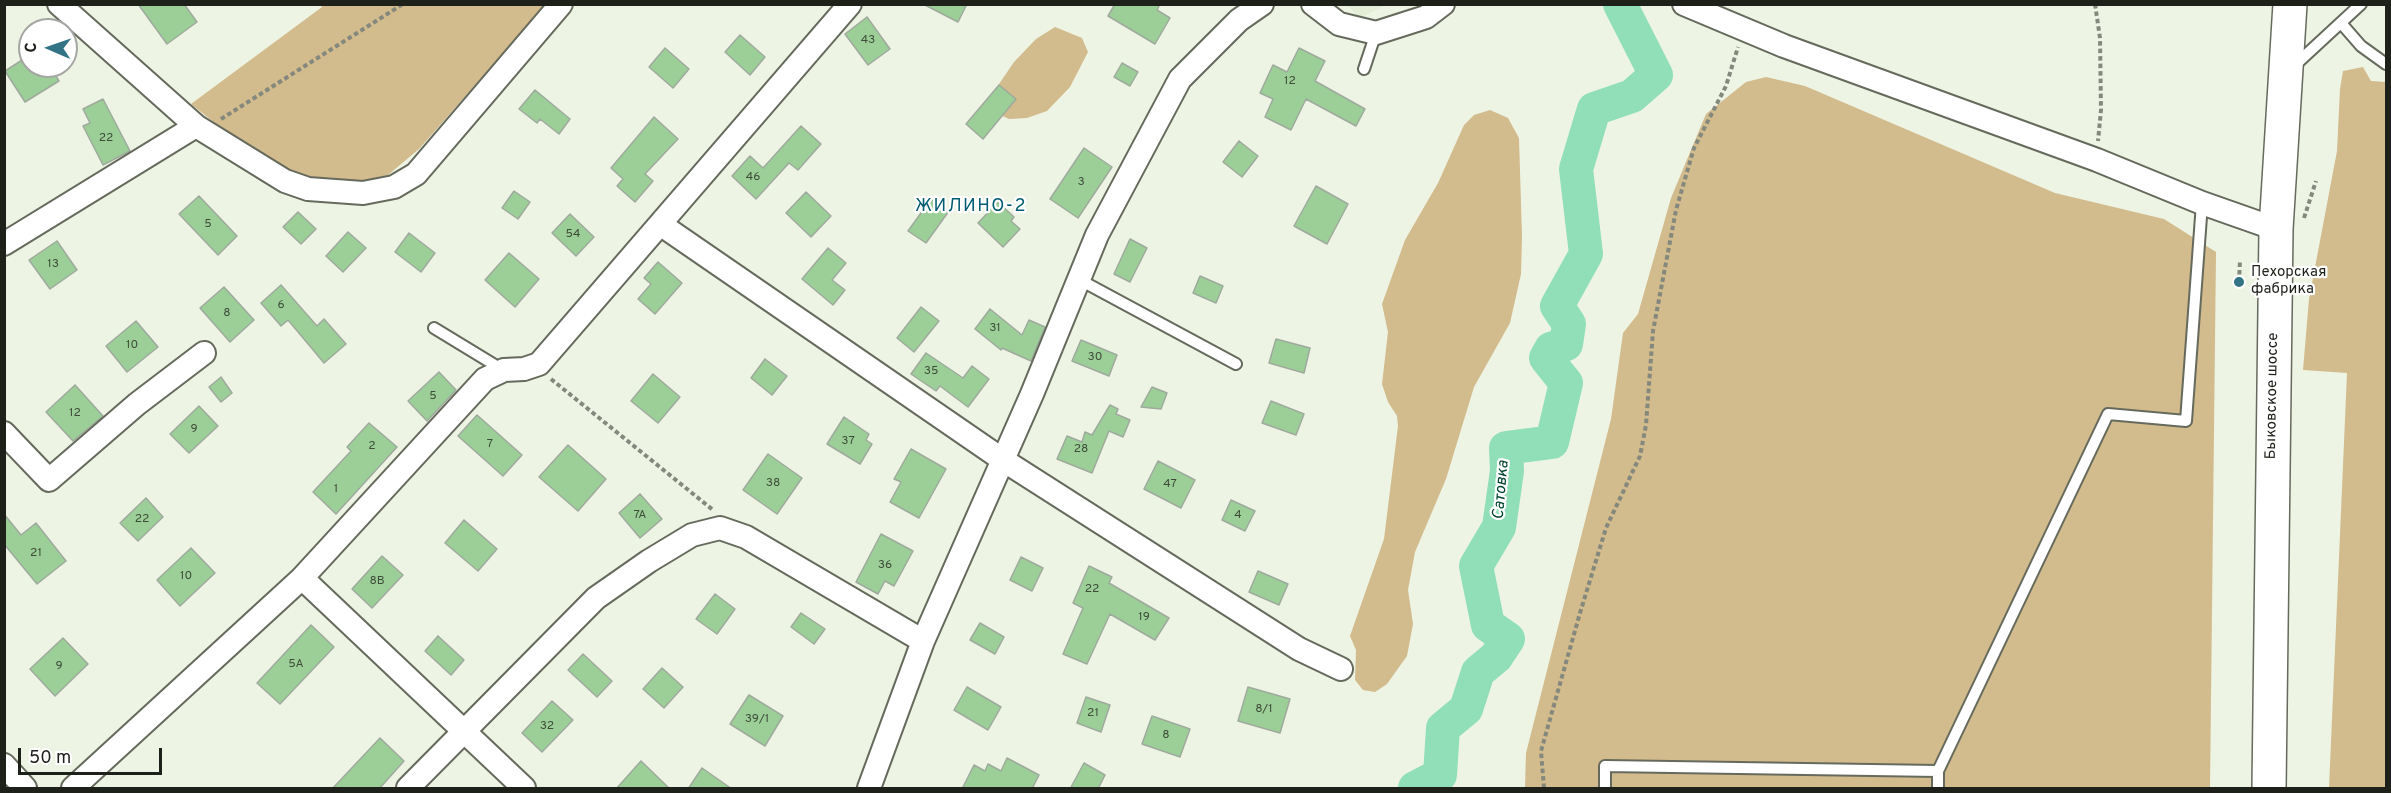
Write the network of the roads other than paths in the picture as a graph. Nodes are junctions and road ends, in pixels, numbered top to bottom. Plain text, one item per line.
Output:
1 (59, 4) edge
2 (561, 4) edge
3 (850, 4) edge
4 (1262, 4) edge
5 (1313, 4) edge
6 (1443, 4) edge
7 (1684, 4) edge
8 (2290, 4) edge
9 (2361, 4) edge
10 (2341, 23) junction
11 (1376, 33) junction
12 (2386, 64) edge
13 (1364, 69) dead end
14 (2285, 73) junction
15 (200, 128) junction
16 (2202, 203) junction
17 (660, 224) junction
18 (2276, 229) junction
19 (4, 244) edge
20 (1080, 280) junction
21 (434, 328) dead end
22 (204, 353) dead end
23 (1236, 364) dead end
24 (504, 370) junction
25 (4, 433) edge
26 (1003, 460) junction
27 (302, 578) junction
28 (923, 640) junction
29 (1341, 669) dead end
30 (463, 732) junction
31 (4, 765) edge
32 (1938, 771) junction
33 (25, 789) edge
34 (73, 789) edge
35 (408, 789) edge
36 (524, 789) edge
37 (869, 789) edge
38 (1605, 789) edge
39 (1938, 789) edge
40 (2269, 789) edge

1 - 15 street
2 - 15 street
3 - 17 street
4 - 20 street
5 - 11 street
6 - 11 street
7 - 16 street
8 - 14 main road, Быковское шоссе
9 - 10 lane
10 - 12 lane
10 - 14 lane
11 - 13 lane
14 - 18 main road, Быковское шоссе
15 - 19 street
16 - 18 street
16 - 32 lane
17 - 24 street
17 - 26 street
18 - 40 main road, Быковское шоссе
20 - 23 lane
20 - 26 street
21 - 24 lane
22 - 25 street
24 - 27 street
26 - 28 street
26 - 29 street
27 - 30 street
27 - 34 street
28 - 30 street
28 - 37 street
30 - 35 street
30 - 36 street
31 - 33 street
32 - 38 lane
32 - 39 lane

